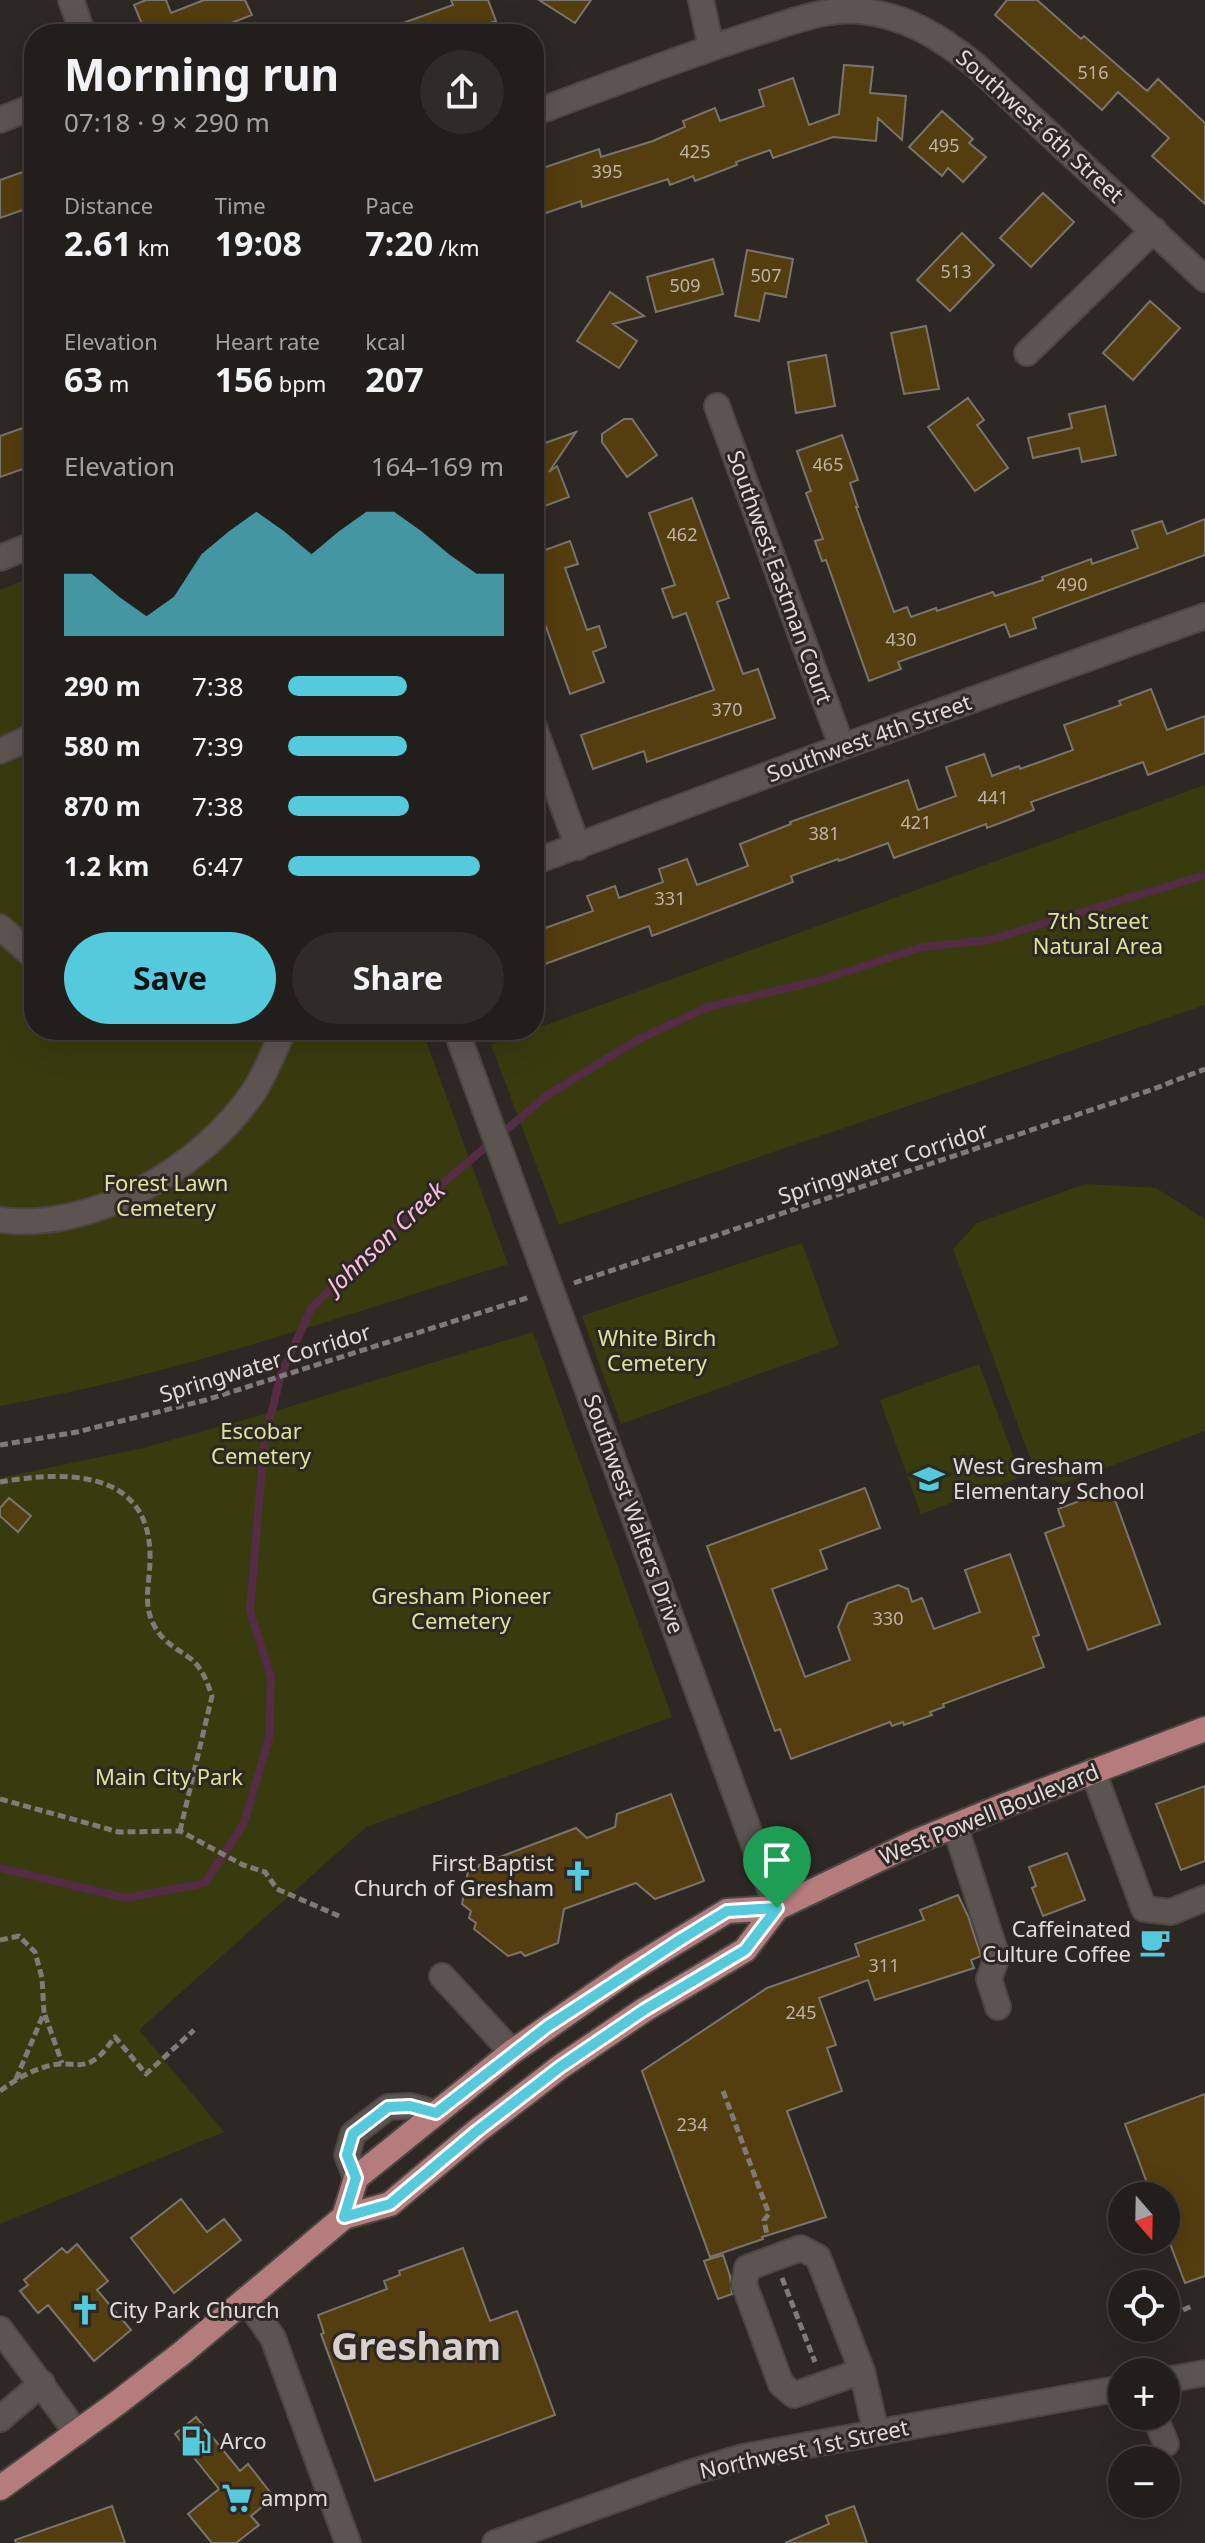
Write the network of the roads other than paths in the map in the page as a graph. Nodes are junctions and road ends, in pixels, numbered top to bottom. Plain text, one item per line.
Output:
1 (71, 0) edge
2 (701, 0) edge
3 (79, 24) edge
4 (711, 47) junction
5 (544, 109) edge
6 (24, 110) edge
7 (0, 120) edge
8 (1154, 230) junction
9 (1205, 279) edge
10 (1027, 353) dead end
11 (717, 406) dead end
12 (24, 548) edge
13 (0, 558) edge
14 (1205, 616) edge
15 (24, 740) edge
16 (842, 747) junction
17 (0, 751) edge
18 (544, 754) edge
19 (578, 847) junction
20 (544, 859) edge
21 (0, 927) edge
22 (24, 948) edge
23 (279, 1040) edge
24 (460, 1040) edge
25 (0, 1220) edge
26 (1205, 1729) edge
27 (1093, 1771) junction
28 (955, 1826) junction
29 (1205, 1898) edge
30 (777, 1908) junction
31 (442, 1976) dead end
32 (998, 2007) dead end
33 (512, 2052) junction
34 (436, 2113) junction
35 (356, 2178) junction
36 (344, 2217) junction
37 (246, 2299) junction
38 (0, 2329) edge
39 (862, 2371) junction
40 (1205, 2373) edge
41 (1180, 2377) edge
42 (42, 2383) junction
43 (1108, 2391) edge
44 (0, 2419) edge
45 (1160, 2430) edge
46 (876, 2432) junction
47 (77, 2433) junction
48 (1166, 2444) dead end
49 (0, 2488) edge
50 (348, 2543) edge
51 (495, 2543) edge

1 - 3 street
2 - 4 street
4 - 5 street, Southwest 6th Street
4 - 8 street, Southwest 6th Street
6 - 7 street
8 - 9 street, Southwest 6th Street
8 - 10 street
11 - 16 street, Southwest Eastman Court
12 - 13 street
14 - 16 street, Southwest 4th Street
15 - 17 street
16 - 19 street, Southwest 4th Street
18 - 19 street
19 - 20 street, Southwest 4th Street
21 - 22 street
23 - 25 street
24 - 30 street, Southwest Walters Drive
26 - 27 main road, West Powell Boulevard
27 - 28 main road, West Powell Boulevard
27 - 29 street
28 - 30 main road, West Powell Boulevard
28 - 32 street
30 - 33 main road, West Powell Boulevard
30 - 36 main road, West Powell Boulevard
31 - 33 street
33 - 34 main road, West Powell Boulevard
34 - 35 main road, West Powell Boulevard
34 - 35 street
35 - 36 main road
36 - 37 main road, West Powell Boulevard
37 - 47 main road, West Powell Boulevard
37 - 50 street
38 - 42 street
39 - 39 street
39 - 46 street
40 - 41 street
42 - 44 street
42 - 47 street
43 - 46 street, Northwest 1st Street
45 - 48 street
46 - 51 street, Northwest 1st Street
47 - 49 main road, West Powell Boulevard

